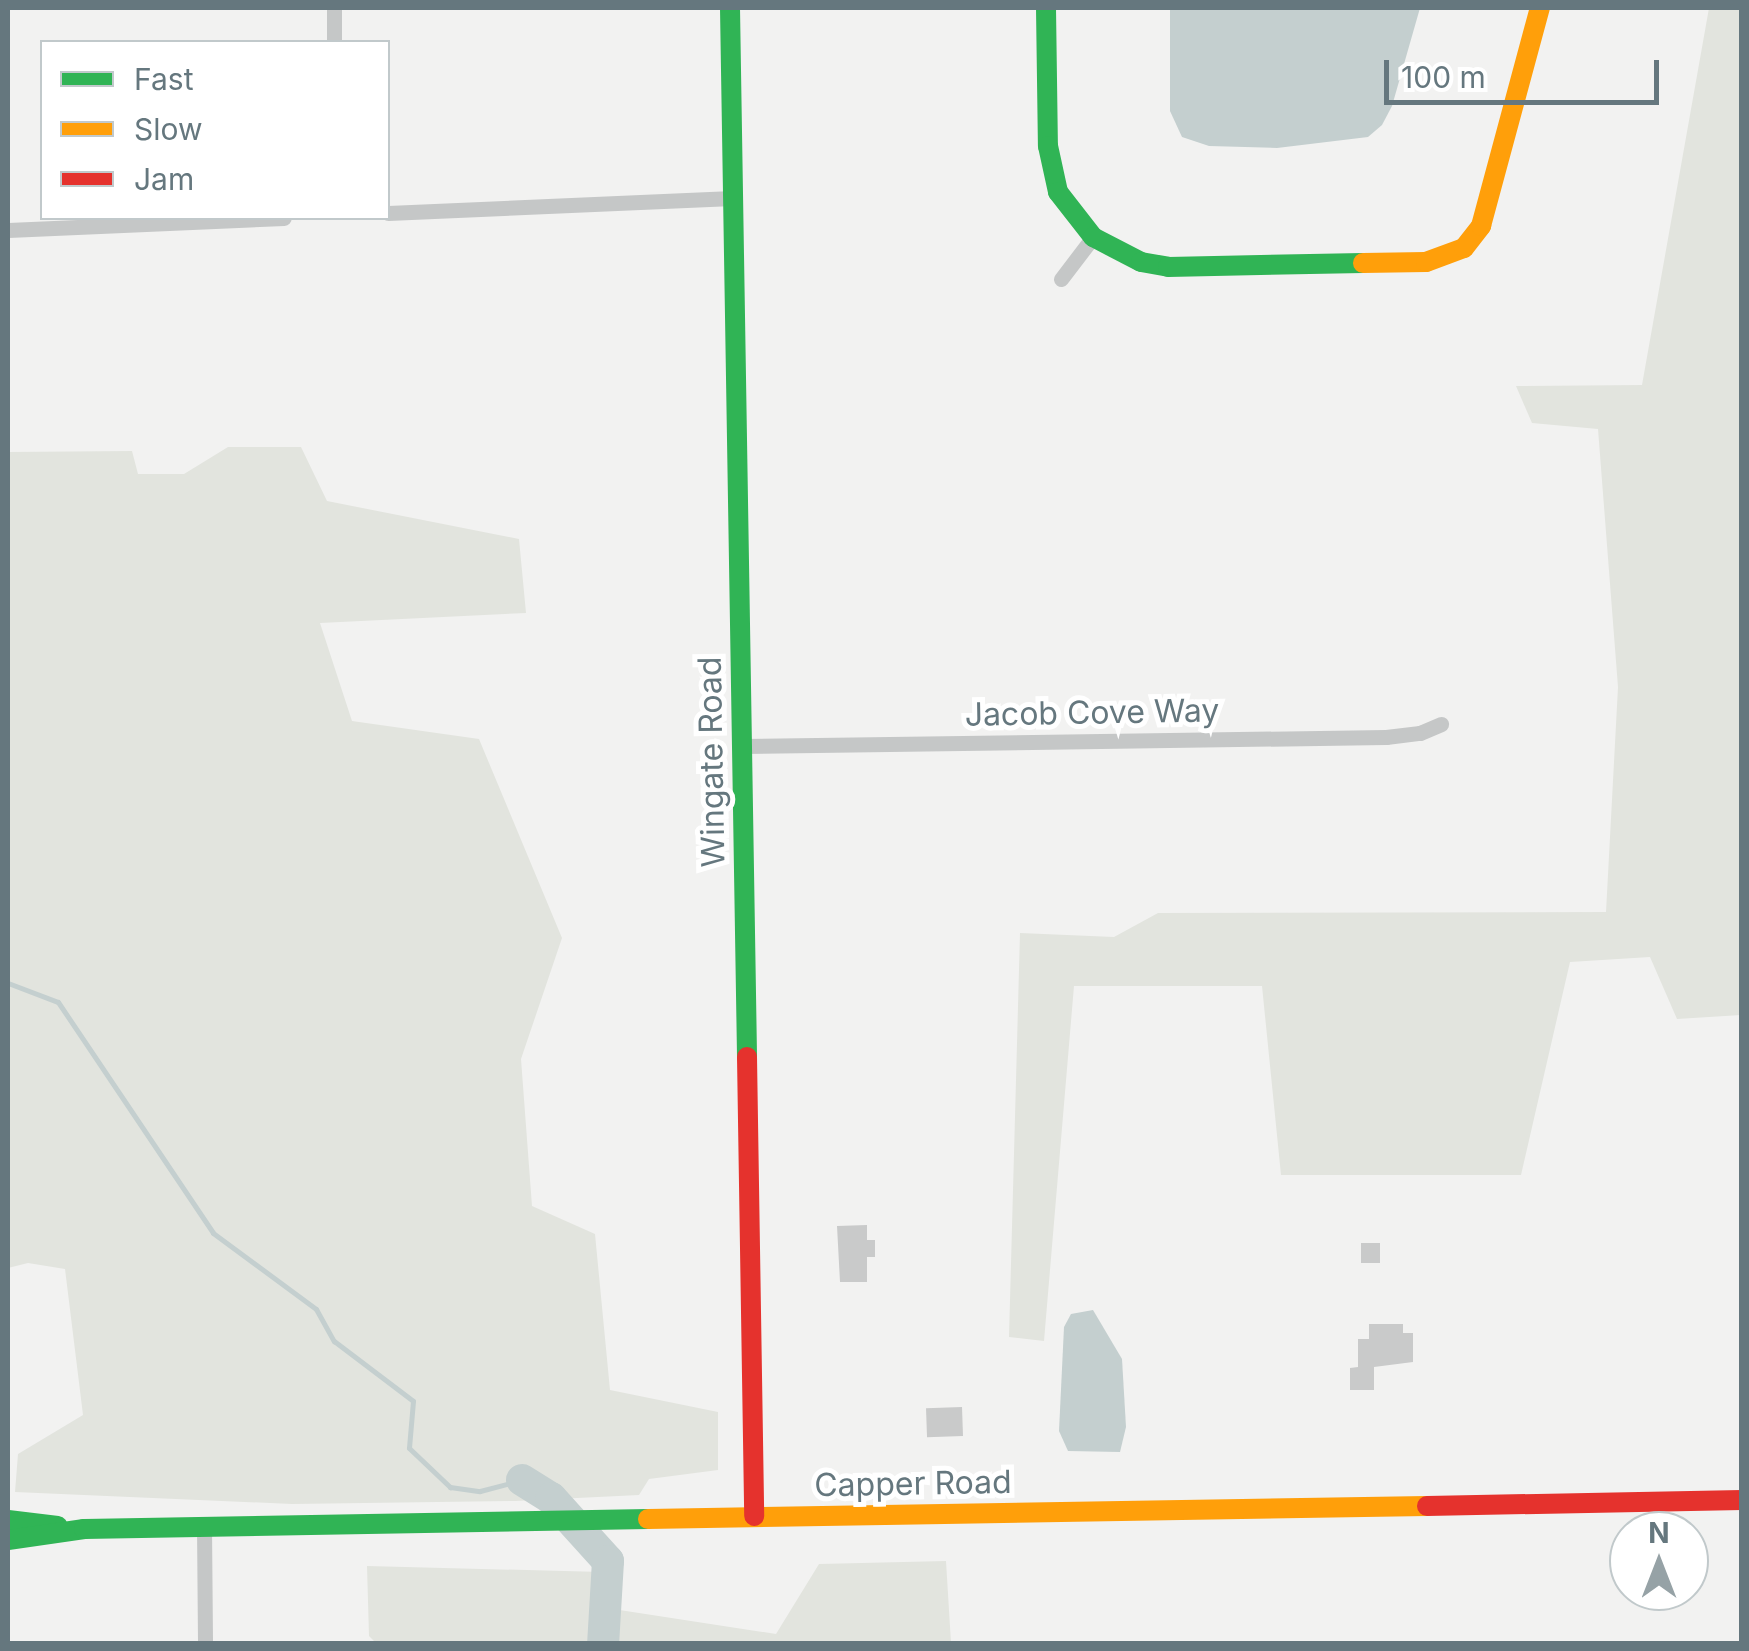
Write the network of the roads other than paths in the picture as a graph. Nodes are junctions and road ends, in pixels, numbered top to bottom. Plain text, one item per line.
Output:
1 (334, 8) edge
2 (730, 8) edge
3 (1046, 8) edge
4 (1540, 8) edge
5 (334, 40) edge
6 (733, 198) junction
7 (390, 213) edge
8 (238, 220) edge
9 (8, 230) edge
10 (1092, 237) junction
11 (1061, 279) dead end
12 (1440, 724) dead end
13 (742, 746) junction
14 (1742, 1500) edge
15 (754, 1516) junction
16 (8, 1520) edge
17 (204, 1526) junction
18 (84, 1529) junction
19 (8, 1540) edge
20 (206, 1644) edge

1 - 5 street
2 - 6 street, Wingate Road
3 - 10 street
4 - 10 street
6 - 7 street
6 - 13 street, Wingate Road
8 - 9 street
10 - 11 street
12 - 13 street, Jacob Cove Way
13 - 15 street, Wingate Road
14 - 15 street, Capper Road
15 - 17 street, Capper Road
16 - 18 street, Capper Road
17 - 18 street, Capper Road
17 - 20 street
18 - 19 street, Capper Road

